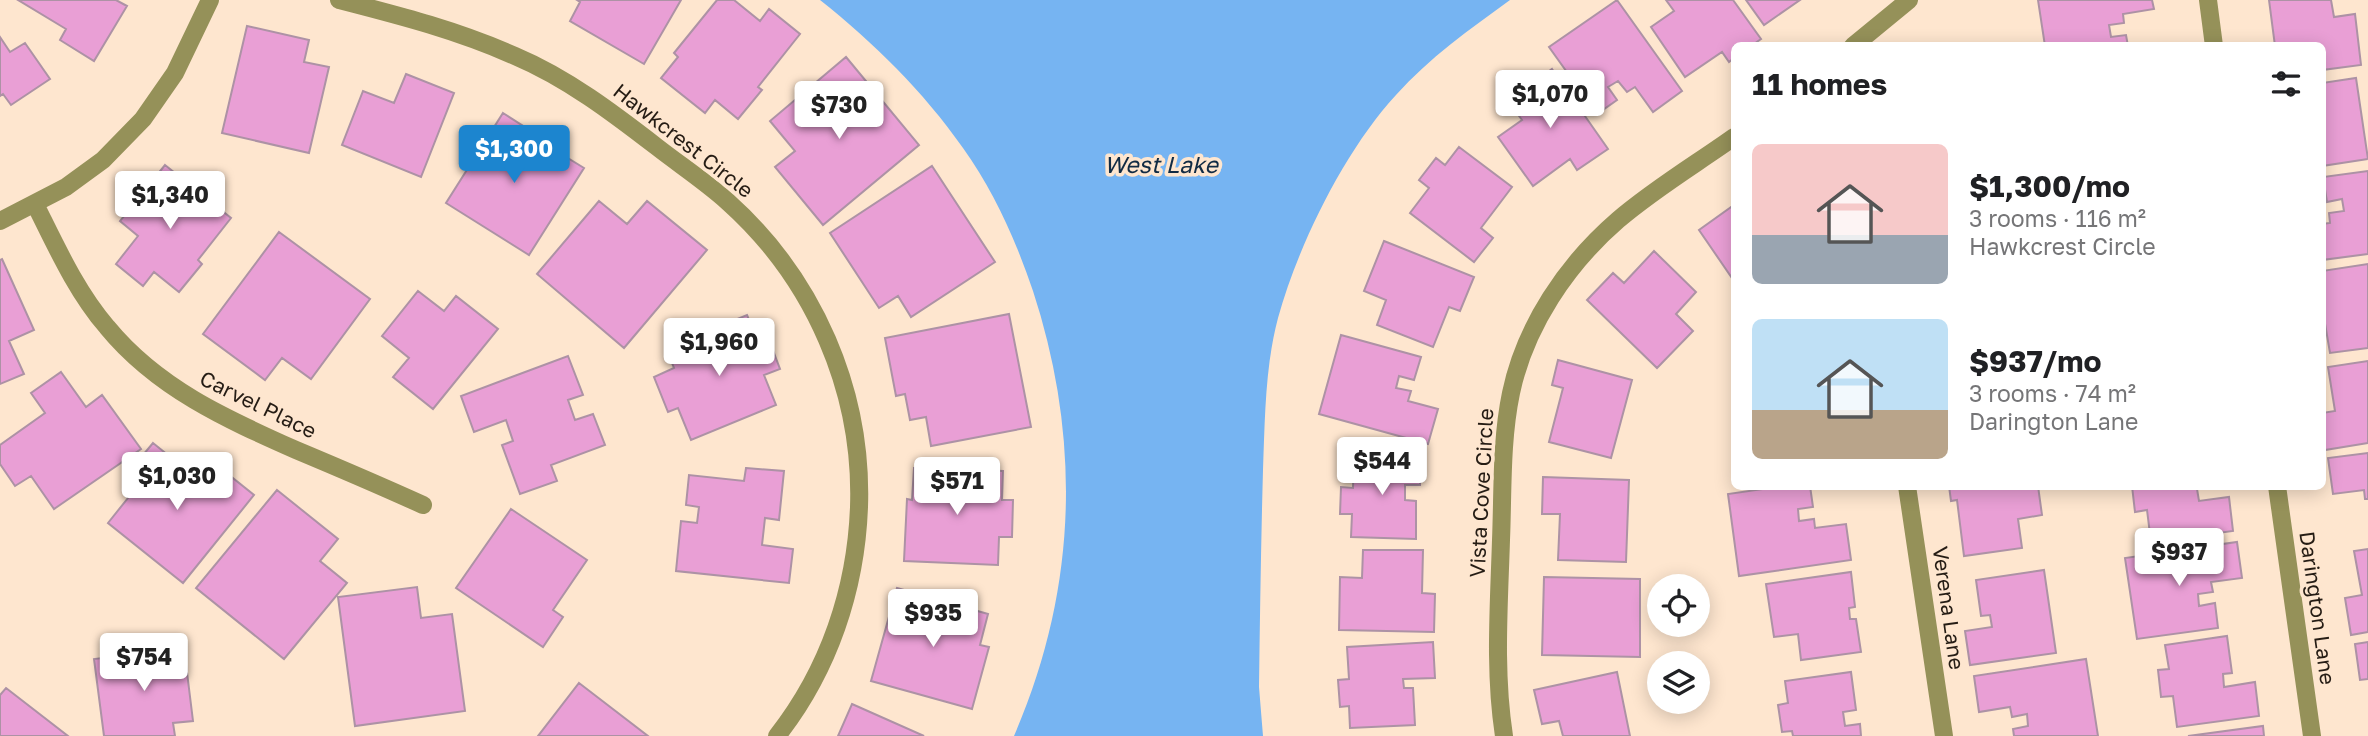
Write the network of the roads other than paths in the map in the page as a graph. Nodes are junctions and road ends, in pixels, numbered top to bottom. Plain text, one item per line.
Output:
1 (210, 0) edge
2 (339, 0) edge
3 (1909, 0) edge
4 (2208, 0) edge
5 (1858, 42) edge
6 (2213, 42) edge
7 (1731, 138) edge
8 (35, 204) junction
9 (0, 221) edge
10 (1908, 490) edge
11 (2278, 490) edge
12 (423, 505) dead end
13 (777, 736) edge
14 (1504, 736) edge
15 (1944, 736) edge
16 (2312, 736) edge

1 - 8 street
2 - 13 street, Hawkcrest Circle
3 - 5 street
4 - 6 street
7 - 14 street, Vista Cove Circle
8 - 9 street
8 - 12 street, Carvel Place
10 - 15 street, Verena Lane
11 - 16 street, Darington Lane

